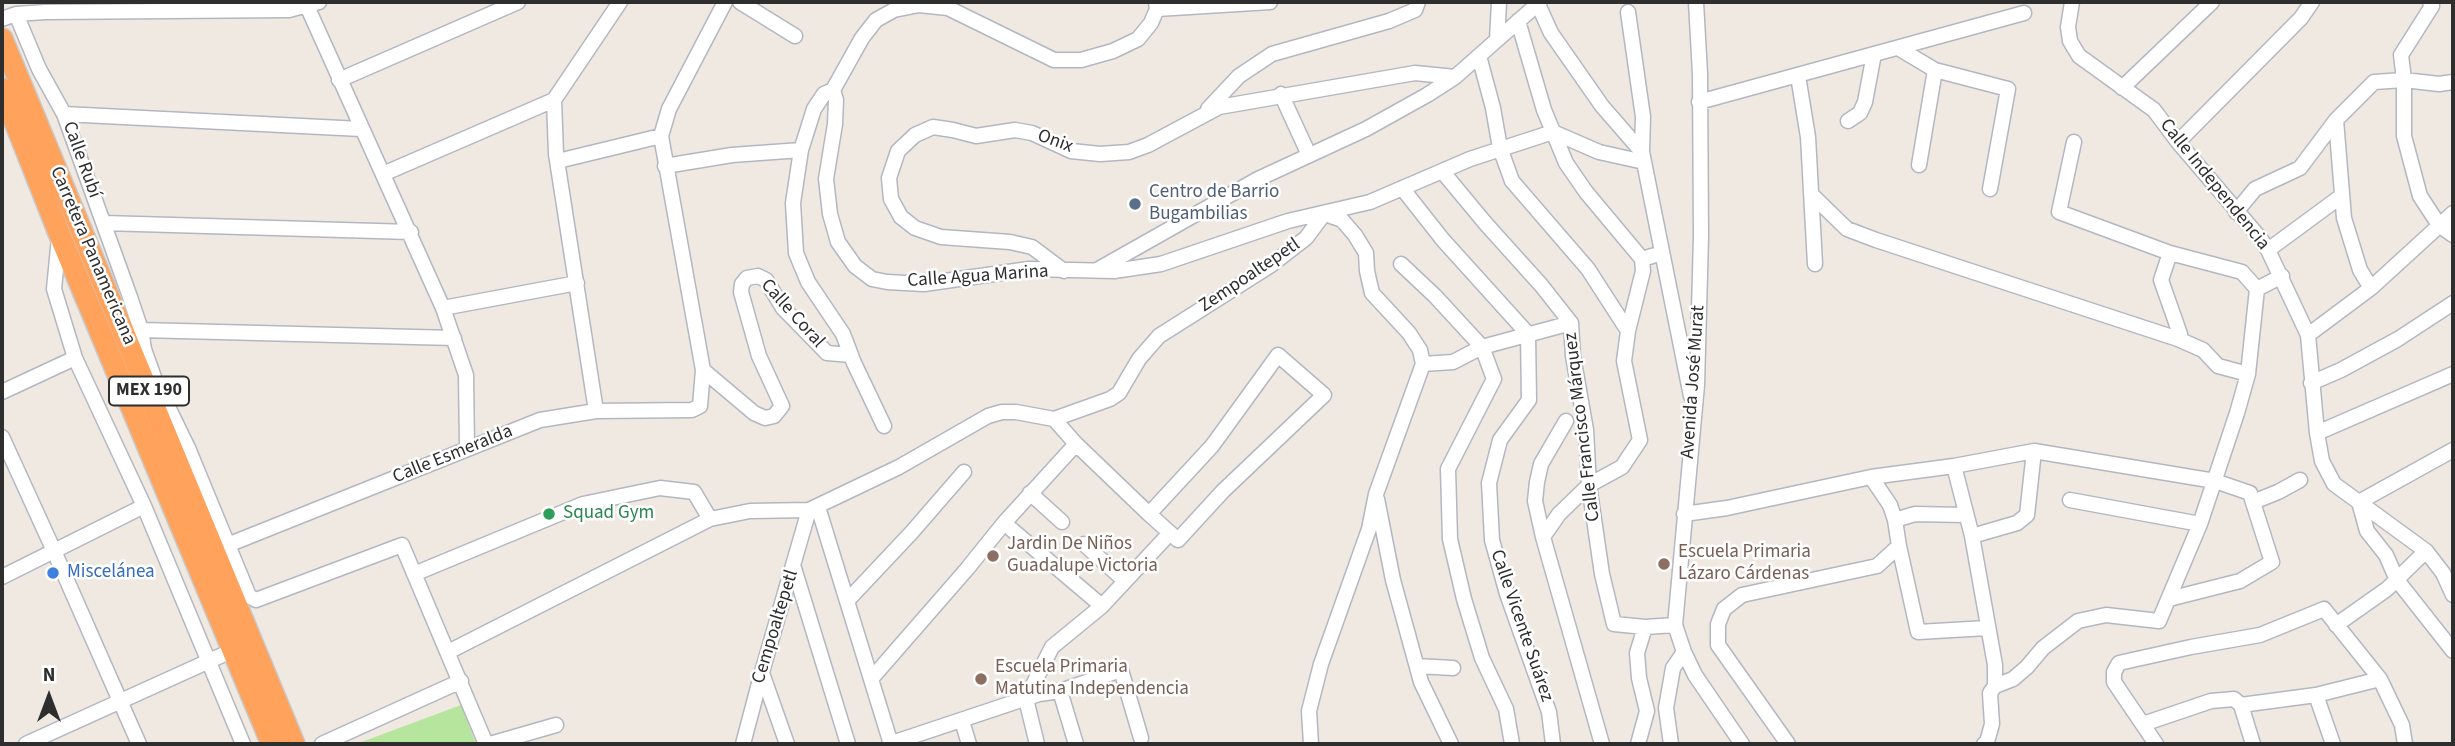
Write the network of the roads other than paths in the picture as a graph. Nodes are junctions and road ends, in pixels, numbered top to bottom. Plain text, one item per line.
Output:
1 (517, 2) edge
2 (620, 2) edge
3 (725, 2) edge
4 (740, 2) edge
5 (1270, 2) edge
6 (1418, 2) edge
7 (1499, 2) edge
8 (1696, 2) edge
9 (2072, 2) edge
10 (2212, 2) edge
11 (2312, 2) edge
12 (2430, 2) edge
13 (1538, 3) edge
14 (313, 4) edge
15 (1156, 6) edge
16 (1628, 12) dead end
17 (2024, 13) dead end
18 (9, 17) edge
19 (1518, 21) junction
20 (795, 36) dead end
21 (2, 39) edge
22 (1497, 40) junction
23 (1898, 48) junction
24 (1874, 54) junction
25 (1479, 56) junction
26 (1935, 69) junction
27 (1798, 76) junction
28 (1455, 77) junction
29 (339, 80) junction
30 (2404, 80) junction
31 (2453, 82) edge
32 (2122, 88) junction
33 (2, 89) edge
34 (833, 90) junction
35 (1281, 94) junction
36 (554, 100) junction
37 (1699, 102) junction
38 (64, 114) junction
39 (1202, 114) junction
40 (2336, 120) junction
41 (1848, 121) dead end
42 (361, 129) junction
43 (1553, 132) junction
44 (661, 136) junction
45 (2074, 142) dead end
46 (2178, 142) junction
47 (1500, 148) junction
48 (801, 150) junction
49 (1309, 155) junction
50 (1643, 157) junction
51 (558, 161) junction
52 (1919, 165) dead end
53 (665, 166) junction
54 (1442, 172) junction
55 (383, 174) junction
56 (1402, 188) junction
57 (1990, 189) dead end
58 (1813, 197) junction
59 (2340, 197) junction
60 (2236, 212) junction
61 (2453, 213) edge
62 (1324, 214) junction
63 (104, 223) junction
64 (2439, 225) junction
65 (411, 232) junction
66 (59, 233) junction
67 (2453, 235) edge
68 (2268, 250) junction
69 (1662, 253) junction
70 (2170, 253) junction
71 (1642, 259) junction
72 (1401, 264) dead end
73 (1815, 264) dead end
74 (1065, 271) junction
75 (1096, 271) junction
76 (2281, 276) junction
77 (577, 283) junction
78 (2371, 288) junction
79 (2257, 289) junction
80 (121, 300) junction
81 (2453, 303) edge
82 (443, 307) junction
83 (1570, 323) junction
84 (141, 330) junction
85 (1628, 331) junction
86 (1528, 334) junction
87 (2308, 335) junction
88 (454, 338) junction
89 (2178, 339) junction
90 (1482, 347) junction
91 (851, 355) junction
92 (75, 358) junction
93 (1423, 364) junction
94 (703, 370) junction
95 (2248, 374) junction
96 (2453, 374) edge
97 (2311, 383) junction
98 (2, 392) edge
99 (1694, 410) junction
100 (596, 411) junction
101 (1054, 419) junction
102 (1566, 421) dead end
103 (884, 426) dead end
104 (2317, 433) junction
105 (2, 437) edge
106 (1076, 444) junction
107 (467, 449) junction
108 (2453, 450) edge
109 (2034, 451) junction
110 (1954, 466) junction
111 (964, 472) dead end
112 (1871, 477) junction
113 (2300, 480) dead end
114 (2215, 481) junction
115 (1589, 485) junction
116 (1030, 493) junction
117 (1376, 494) junction
118 (2070, 500) dead end
119 (2253, 502) junction
120 (2359, 502) junction
121 (144, 506) junction
122 (813, 508) junction
123 (1149, 514) junction
124 (1684, 514) junction
125 (1965, 515) junction
126 (710, 519) junction
127 (1895, 520) junction
128 (1062, 522) dead end
129 (1004, 523) junction
130 (2200, 524) junction
131 (1972, 536) junction
132 (1174, 537) junction
133 (1543, 537) junction
134 (1084, 544) dead end
135 (1899, 546) junction
136 (222, 547) junction
137 (54, 551) junction
138 (2422, 555) junction
139 (794, 566) junction
140 (414, 574) junction
141 (2401, 576) junction
142 (2, 577) edge
143 (1125, 581) junction
144 (2453, 595) edge
145 (2169, 599) junction
146 (848, 600) junction
147 (1102, 606) junction
148 (1675, 625) junction
149 (2336, 625) junction
150 (1645, 627) junction
151 (1987, 628) junction
152 (242, 647) junction
153 (2453, 650) edge
154 (449, 652) junction
155 (1684, 652) junction
156 (209, 660) junction
157 (1417, 666) junction
158 (1453, 668) dead end
159 (761, 672) junction
160 (872, 678) junction
161 (2380, 679) junction
162 (461, 681) junction
163 (1995, 686) junction
164 (1059, 691) junction
165 (2316, 695) junction
166 (1026, 699) junction
167 (120, 701) junction
168 (2241, 705) junction
169 (1667, 708) junction
170 (1647, 710) junction
171 (962, 721) junction
172 (2143, 724) junction
173 (556, 725) dead end
174 (1141, 738) dead end
175 (26, 744) edge
176 (139, 744) edge
177 (243, 744) edge
178 (272, 744) edge
179 (294, 744) edge
180 (322, 744) edge
181 (488, 744) edge
182 (743, 744) edge
183 (787, 744) edge
184 (848, 744) edge
185 (890, 744) edge
186 (969, 744) edge
187 (1037, 744) edge
188 (1076, 744) edge
189 (1311, 744) edge
190 (1451, 744) edge
191 (1512, 744) edge
192 (1553, 744) edge
193 (1602, 744) edge
194 (1638, 744) edge
195 (1671, 744) edge
196 (1742, 744) edge
197 (1788, 744) edge
198 (1984, 744) edge
199 (2157, 744) edge
200 (2253, 744) edge
201 (2333, 744) edge
202 (2405, 744) edge

1 - 29 street
2 - 36 street
3 - 44 street
4 - 20 street
5 - 15 street
6 - 39 street
7 - 22 street
8 - 37 street, Avenida José Murat
9 - 32 street, Calle Independencia
10 - 32 street
11 - 46 street
12 - 30 street
13 - 19 street
13 - 50 street
14 - 18 street
14 - 29 street
15 - 34 street
16 - 50 street
17 - 23 street
18 - 38 street, Calle Rubí
19 - 22 street
19 - 43 street
21 - 80 highway, Carretera Panamericana / MEX 190
22 - 25 street
23 - 24 street
23 - 26 street
24 - 27 street
24 - 41 street
25 - 28 street
25 - 47 street
26 - 52 street
26 - 57 street
27 - 37 street
27 - 58 street
28 - 35 street, Onix
28 - 49 street
29 - 42 street
30 - 31 street
30 - 40 street
30 - 64 street
32 - 46 street, Calle Independencia
33 - 66 highway, Carretera Panamericana / MEX 190
34 - 48 street, Calle Coral
34 - 74 street, Calle Agua Marina
35 - 39 street, Onix
35 - 49 street
36 - 51 street
36 - 55 street
37 - 99 street, Avenida José Murat
38 - 42 street
38 - 63 street, Calle Rubí
39 - 74 street, Onix
40 - 59 street
40 - 60 street
42 - 55 street
43 - 47 street, Calle Agua Marina
43 - 50 street
43 - 71 street
44 - 51 street
44 - 53 street
45 - 70 street
46 - 60 street, Calle Independencia
47 - 54 street, Calle Agua Marina
47 - 85 street
48 - 53 street
48 - 91 street, Calle Coral
49 - 75 street
50 - 69 street
51 - 77 street
53 - 94 street
54 - 56 street, Calle Agua Marina
54 - 83 street, Calle Francisco Márquez
55 - 65 street
56 - 62 street, Calle Agua Marina
56 - 86 street
58 - 73 street
58 - 89 street
59 - 68 street
59 - 78 street
60 - 68 street, Calle Independencia
61 - 64 street
62 - 75 street, Calle Agua Marina
62 - 93 street
62 - 101 street, Zempoaltepetl
63 - 65 street
63 - 80 street, Calle Rubí
64 - 67 street
64 - 78 street
65 - 82 street
66 - 92 street
66 - 152 highway, Carretera Panamericana / MEX 190
68 - 76 street, Calle Independencia
69 - 71 street
69 - 99 street
70 - 79 street
70 - 89 street
71 - 85 street
72 - 90 street
74 - 75 street, Calle Agua Marina
76 - 79 street
76 - 87 street, Calle Independencia
77 - 82 street
77 - 100 street
78 - 87 street
79 - 95 street
80 - 84 street, Calle Rubí
80 - 136 highway, Carretera Panamericana / MEX 190
81 - 97 street
82 - 88 street
83 - 86 street
83 - 115 street, Calle Francisco Márquez
84 - 88 street
84 - 136 street, Calle Rubí
85 - 115 street
86 - 90 street
86 - 192 street, Calle Vicente Suárez
87 - 97 street, Calle Independencia
88 - 107 street
89 - 95 street
90 - 93 street
90 - 191 street
91 - 94 street, Calle Coral
91 - 103 street
92 - 98 street
92 - 121 street
93 - 117 street
94 - 100 street, Calle Esmeralda
95 - 114 street
96 - 104 street
97 - 104 street, Calle Independencia
99 - 124 street, Avenida José Murat
100 - 107 street, Calle Esmeralda
101 - 106 street
101 - 122 street, Zempoaltepetl
102 - 133 street
104 - 120 street, Calle Independencia
105 - 137 street
106 - 116 street
106 - 123 street
107 - 136 street, Calle Esmeralda
108 - 120 street
109 - 110 street
109 - 114 street
109 - 131 street
110 - 112 street
110 - 125 street
111 - 146 street
112 - 124 street
112 - 127 street
113 - 119 street
114 - 119 street
114 - 130 street
115 - 133 street
115 - 150 street, Calle Francisco Márquez
116 - 128 street
116 - 129 street
117 - 157 street
117 - 189 street
118 - 130 street
119 - 145 street
120 - 138 street, Calle Independencia
120 - 141 street
121 - 137 street
121 - 156 street
122 - 126 street
122 - 139 street, Cempoaltepetl
122 - 146 street
123 - 132 street
123 - 132 street
124 - 148 street, Avenida José Murat
125 - 127 street
125 - 131 street
126 - 140 street
126 - 154 street
127 - 135 street
129 - 147 street
129 - 160 street
130 - 145 street
131 - 151 street
132 - 143 street
133 - 193 street
134 - 143 street
135 - 151 street
135 - 197 street
136 - 140 street, Calle Rubí
136 - 152 highway, Carretera Panamericana / MEX 190
137 - 142 street
137 - 167 street
138 - 141 street
138 - 144 street, Calle Independencia
139 - 159 street, Cempoaltepetl
139 - 184 street
140 - 154 street
141 - 149 street
141 - 153 street
143 - 147 street
145 - 163 street
146 - 160 street
147 - 166 street
148 - 150 street, Calle Francisco Márquez
148 - 155 street, Avenida José Murat
149 - 161 street
149 - 172 street
150 - 170 street
151 - 163 street
152 - 156 street
152 - 178 highway, Carretera Panamericana / MEX 190
152 - 179 highway, Carretera Panamericana / MEX 190
154 - 162 street
155 - 169 street
155 - 196 street, Avenida José Murat
156 - 167 street
156 - 177 street
157 - 158 street
157 - 190 street
159 - 182 street, Cempoaltepetl
159 - 183 street
160 - 185 street
161 - 165 street
161 - 202 street
162 - 180 street
162 - 181 street
163 - 198 street
164 - 166 street
164 - 174 street
164 - 188 street
165 - 168 street
165 - 201 street
166 - 171 street
166 - 187 street
167 - 175 street
167 - 176 street
168 - 172 street
168 - 200 street
169 - 170 street
169 - 195 street
170 - 194 street
171 - 185 street
171 - 186 street
172 - 199 street
173 - 181 street

